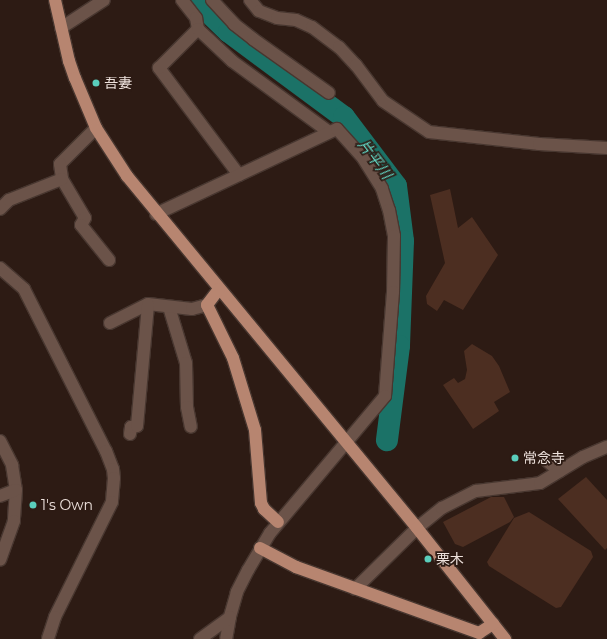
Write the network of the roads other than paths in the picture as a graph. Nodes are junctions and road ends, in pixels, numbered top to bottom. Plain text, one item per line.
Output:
1 (55, 0) edge
2 (104, 0) edge
3 (182, 0) edge
4 (212, 0) edge
5 (250, 0) edge
6 (61, 28) junction
7 (198, 29) junction
8 (330, 93) dead end
9 (96, 128) junction
10 (329, 132) junction
11 (607, 148) edge
12 (239, 175) junction
13 (62, 179) junction
14 (0, 209) edge
15 (156, 214) junction
16 (109, 260) dead end
17 (0, 268) edge
18 (219, 289) junction
19 (148, 304) junction
20 (207, 305) junction
21 (169, 307) junction
22 (110, 323) dead end
23 (191, 427) dead end
24 (130, 434) dead end
25 (0, 441) edge
26 (346, 442) junction
27 (607, 447) edge
28 (547, 461) dead end
29 (559, 471) junction
30 (16, 490) junction
31 (0, 496) edge
32 (278, 522) junction
33 (417, 528) junction
34 (260, 548) junction
35 (0, 560) edge
36 (355, 589) junction
37 (230, 617) junction
38 (493, 624) junction
39 (48, 639) edge
40 (200, 639) edge
41 (226, 639) edge
42 (505, 639) edge

1 - 6 main road
2 - 6 street
3 - 7 street
4 - 8 street
5 - 11 street
6 - 9 main road
7 - 10 street
7 - 12 street
9 - 13 street
9 - 15 main road
10 - 12 street
10 - 26 street
12 - 15 street
13 - 14 street
13 - 16 street
15 - 18 main road
17 - 39 street
18 - 20 main road
18 - 26 main road
19 - 21 street
19 - 22 street
19 - 24 street
20 - 21 street
20 - 32 main road
21 - 23 street
25 - 30 street
26 - 32 street
26 - 33 main road
27 - 29 street
28 - 29 street
29 - 33 street
30 - 31 street
30 - 35 street
32 - 34 street
33 - 36 street
33 - 38 main road
34 - 36 main road
34 - 37 street
36 - 38 main road
37 - 40 street
37 - 41 street
38 - 42 main road

